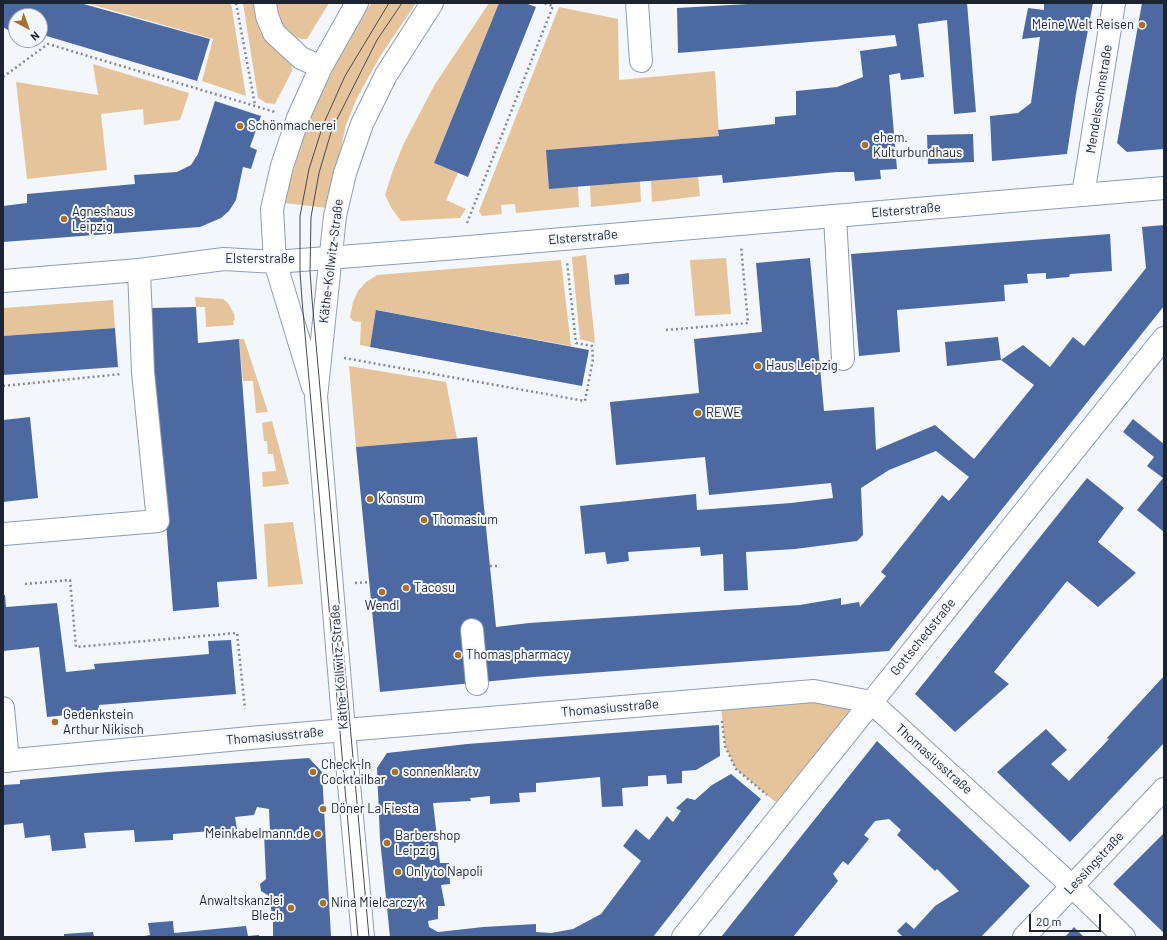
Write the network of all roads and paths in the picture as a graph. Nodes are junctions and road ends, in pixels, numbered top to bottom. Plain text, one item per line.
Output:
1 (236, 3) edge
2 (265, 3) edge
3 (357, 3) edge
4 (432, 3) edge
5 (543, 3) edge
6 (637, 3) edge
7 (1114, 3) edge
8 (641, 61) dead end
9 (321, 67) junction
10 (3, 77) edge
11 (1164, 188) edge
12 (1083, 195) junction
13 (835, 217) junction
14 (738, 225) junction
15 (568, 239) junction
16 (457, 248) junction
17 (330, 256) junction
18 (275, 262) junction
19 (139, 270) junction
20 (3, 281) edge
21 (666, 330) dead end
22 (1164, 338) edge
23 (320, 353) junction
24 (843, 359) dead end
25 (143, 372) junction
26 (3, 386) edge
27 (316, 397) junction
28 (4, 534) edge
29 (490, 566) dead end
30 (497, 566) dead end
31 (25, 584) dead end
32 (472, 630) dead end
33 (477, 684) dead end
34 (720, 698) junction
35 (871, 702) junction
36 (3, 708) edge
37 (244, 709) dead end
38 (344, 730) junction
39 (5, 761) edge
40 (1164, 789) edge
41 (785, 810) junction
42 (1072, 886) junction
43 (363, 937) edge
44 (684, 937) edge
45 (1024, 937) edge
46 (1124, 937) edge

1 - 10 path
2 - 9 street
3 - 9 street, Käthe-Kollwitz-Straße
4 - 17 street, Käthe-Kollwitz-Straße
5 - 16 path
6 - 8 street
7 - 12 street, Mendelssohnstraße
9 - 18 street, Käthe-Kollwitz-Straße
11 - 12 street, Elsterstraße
12 - 13 street, Elsterstraße
13 - 14 street, Elsterstraße
13 - 24 street
14 - 15 street, Elsterstraße
14 - 21 path
15 - 16 street, Elsterstraße
15 - 23 path
16 - 17 street, Elsterstraße
17 - 18 street, Elsterstraße
17 - 23 street, Käthe-Kollwitz-Straße
18 - 19 street, Elsterstraße
18 - 27 street, Käthe-Kollwitz-Straße
19 - 20 street, Elsterstraße
19 - 25 street
22 - 35 street, Gottschedstraße
23 - 27 street, Käthe-Kollwitz-Straße
25 - 26 path
25 - 28 street
27 - 38 street, Käthe-Kollwitz-Straße
29 - 30 path
31 - 37 path
32 - 33 street
34 - 35 street, Thomasiusstraße
34 - 38 street, Thomasiusstraße
34 - 41 path
35 - 41 street, Gottschedstraße
35 - 42 street, Thomasiusstraße
36 - 39 street
38 - 39 street, Thomasiusstraße
38 - 43 street, Käthe-Kollwitz-Straße
40 - 42 street, Lessingstraße
41 - 44 street, Gottschedstraße
42 - 45 street, Lessingstraße
42 - 46 street, Thomasiusstraße

